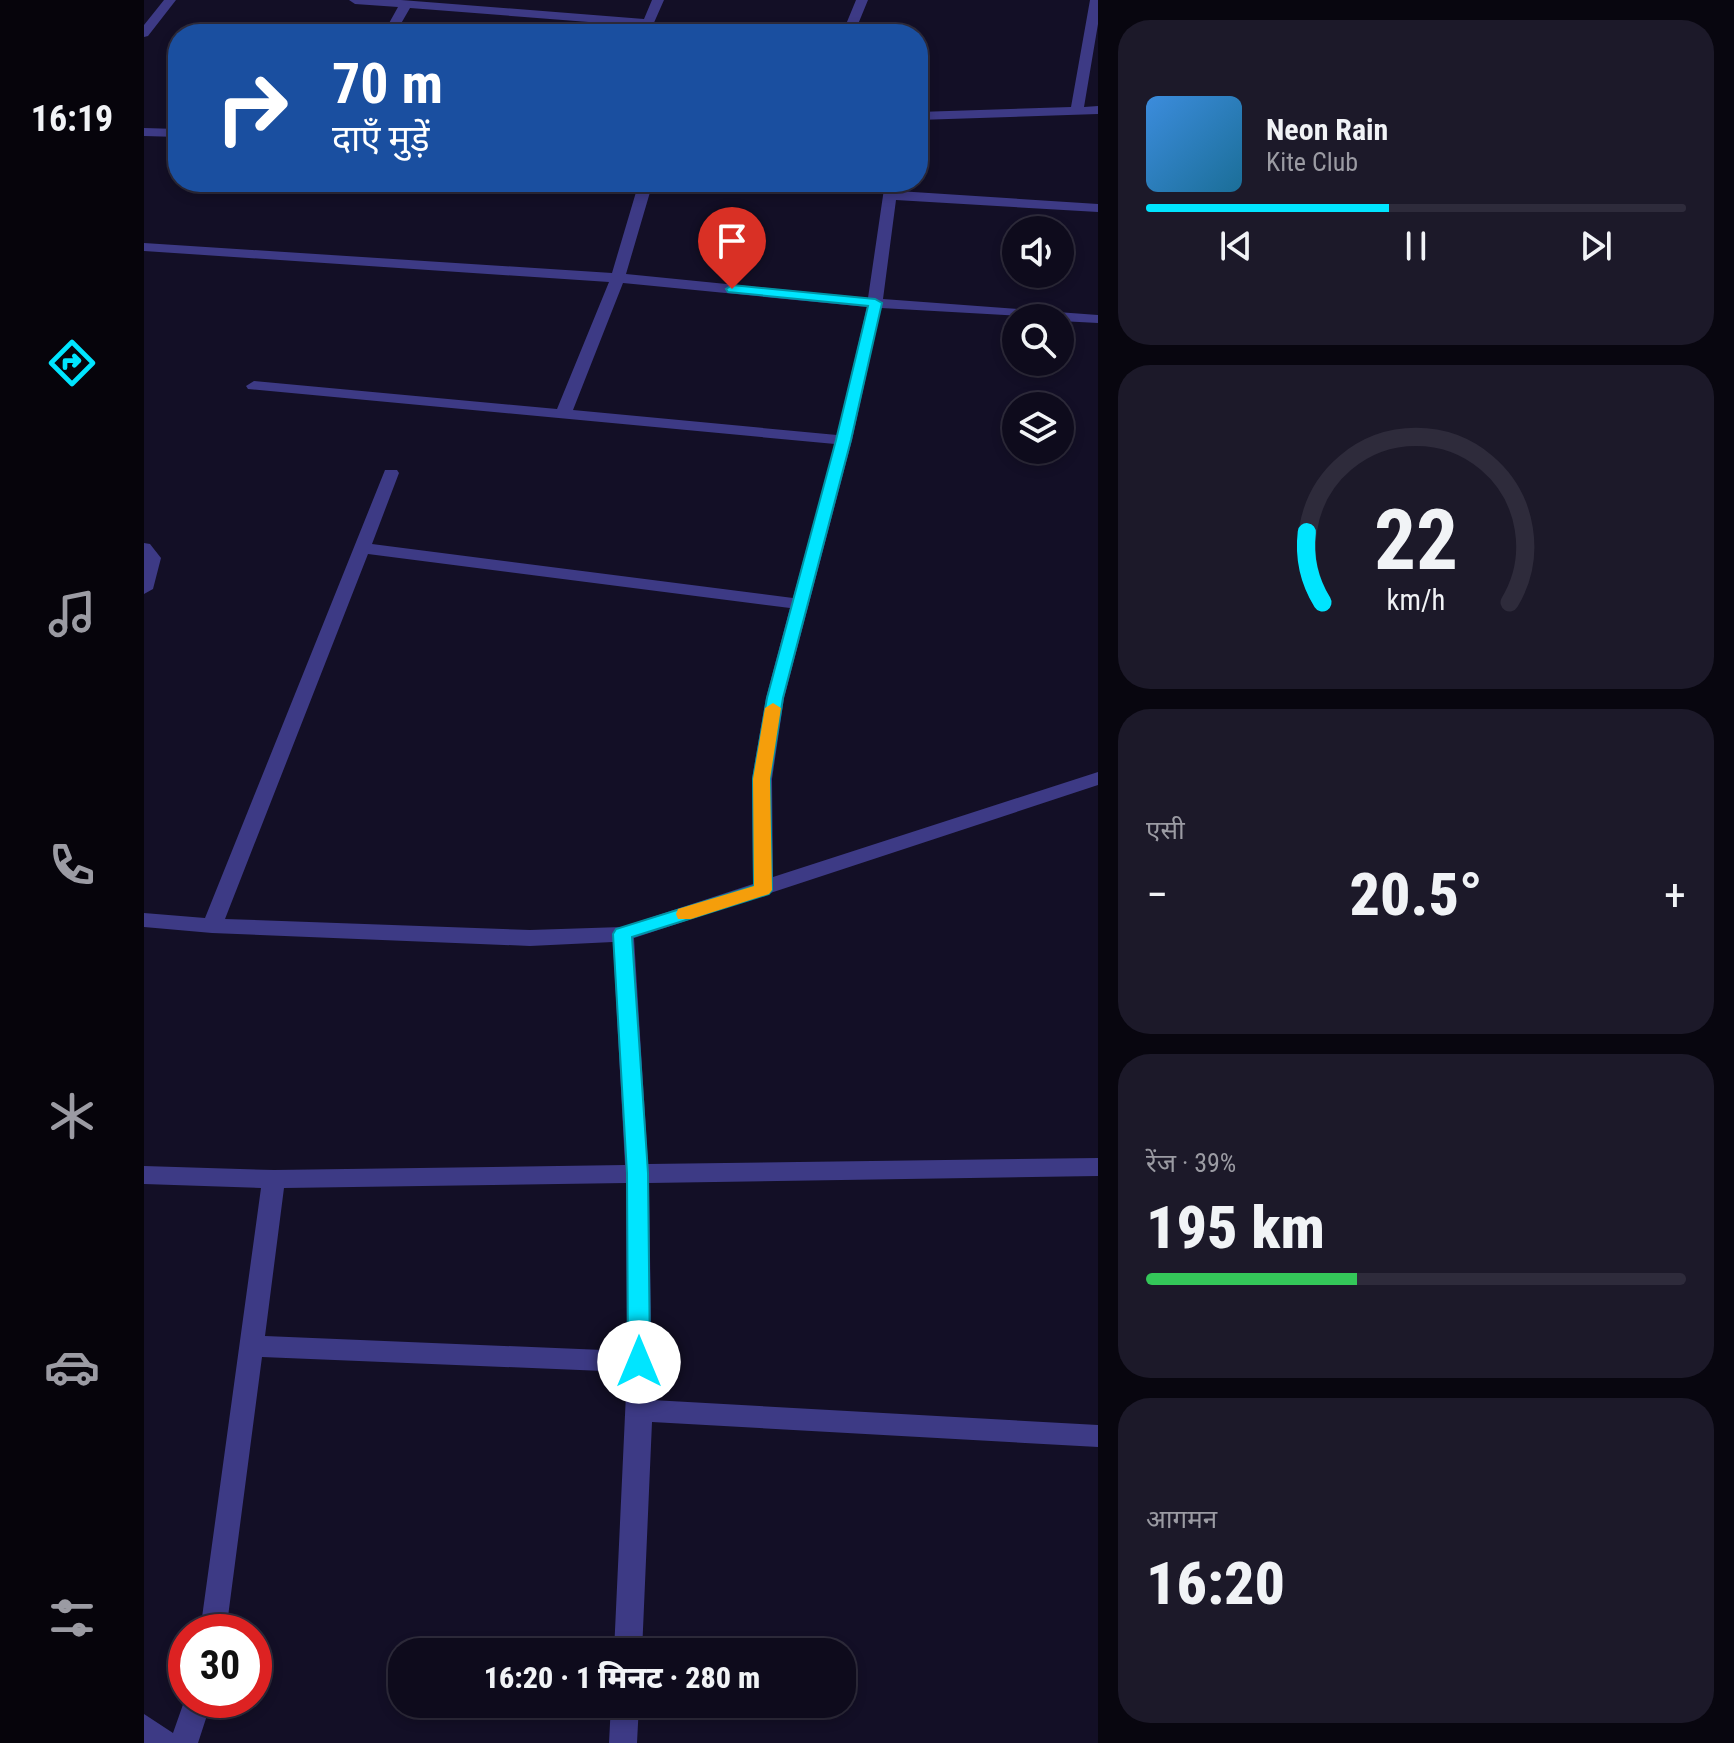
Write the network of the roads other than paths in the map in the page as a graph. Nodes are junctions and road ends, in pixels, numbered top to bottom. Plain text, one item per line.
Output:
1 (170, 0) edge
2 (355, 0) edge
3 (658, 0) edge
4 (862, 0) edge
5 (1096, 0) edge
6 (406, 4) junction
7 (454, 4) edge
8 (395, 24) edge
9 (607, 24) edge
10 (647, 24) edge
11 (852, 24) edge
12 (144, 33) edge
13 (1098, 110) edge
14 (1077, 111) junction
15 (928, 116) edge
16 (144, 132) edge
17 (168, 133) edge
18 (643, 192) edge
19 (890, 192) edge
20 (928, 192) edge
21 (1098, 208) edge
22 (144, 247) edge
23 (618, 278) junction
24 (875, 303) junction
25 (1098, 319) edge
26 (254, 386) dead end
27 (564, 412) junction
28 (844, 440) junction
29 (391, 473) dead end
30 (144, 548) edge
31 (364, 548) junction
32 (144, 589) edge
33 (799, 604) junction
34 (1098, 778) edge
35 (763, 890) junction
36 (144, 920) edge
37 (212, 926) junction
38 (623, 934) junction
39 (1098, 1167) edge
40 (637, 1173) junction
41 (144, 1175) edge
42 (274, 1179) junction
43 (252, 1346) junction
44 (639, 1362) junction
45 (640, 1410) junction
46 (1098, 1436) edge
47 (215, 1614) edge
48 (629, 1638) edge
49 (192, 1718) edge
50 (624, 1718) edge
51 (144, 1728) edge
52 (164, 1743) edge
53 (184, 1743) edge
54 (623, 1743) edge

1 - 12 street
2 - 6 street
3 - 10 street
4 - 11 street
5 - 14 street
6 - 7 street
6 - 8 street
7 - 9 street
13 - 14 street
14 - 15 street
16 - 17 street
18 - 23 street
19 - 24 street
20 - 21 street
22 - 23 street
23 - 24 street
23 - 27 street
24 - 25 street
24 - 28 street
26 - 27 street
27 - 28 street
28 - 33 street
29 - 31 street
30 - 32 street
31 - 33 street
31 - 37 street
33 - 35 street
34 - 35 street
35 - 38 street
36 - 37 street
37 - 38 street
38 - 40 street
39 - 40 street
40 - 42 street
40 - 44 street
41 - 42 street
42 - 43 street
43 - 44 street
43 - 47 street
44 - 45 street
45 - 46 street
45 - 48 street
49 - 53 street
50 - 54 street
51 - 52 street

